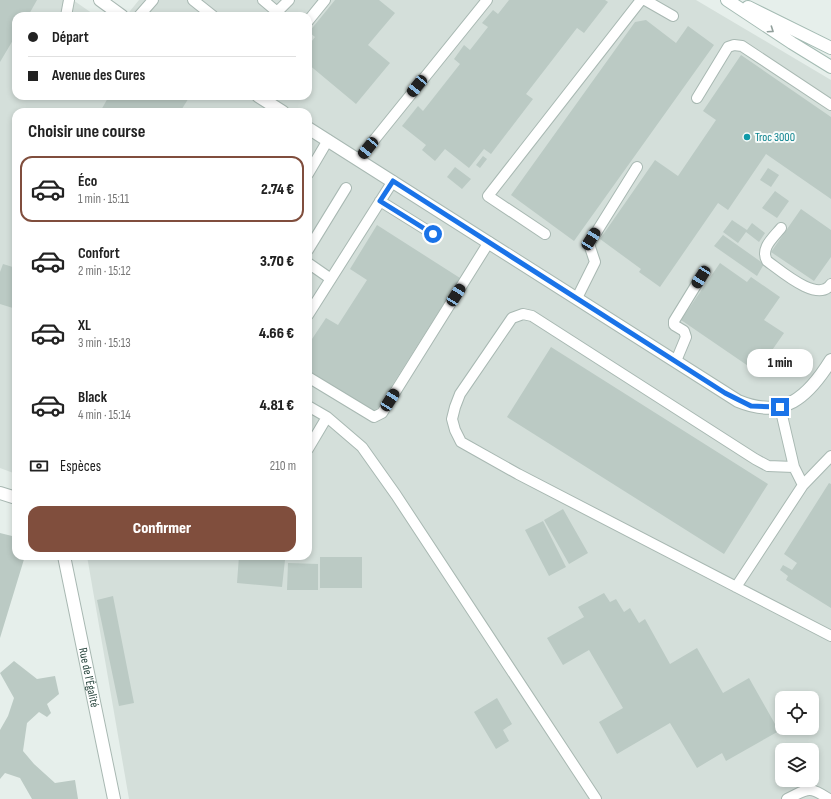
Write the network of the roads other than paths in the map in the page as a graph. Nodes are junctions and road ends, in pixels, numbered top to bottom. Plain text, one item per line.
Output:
1 (69, 0) edge
2 (100, 0) edge
3 (153, 0) edge
4 (193, 0) edge
5 (289, 0) edge
6 (325, 0) edge
7 (487, 0) edge
8 (641, 0) edge
9 (645, 0) edge
10 (727, 0) edge
11 (734, 0) edge
12 (271, 7) edge
13 (67, 12) edge
14 (114, 12) edge
15 (142, 12) edge
16 (208, 12) edge
17 (312, 16) edge
18 (673, 16) dead end
19 (831, 48) edge
20 (831, 67) edge
21 (697, 98) dead end
22 (264, 100) edge
23 (831, 105) edge
24 (278, 108) edge
25 (312, 130) edge
26 (328, 140) junction
27 (358, 160) junction
28 (312, 167) edge
29 (637, 167) dead end
30 (393, 181) junction
31 (346, 188) dead end
32 (380, 201) junction
33 (781, 228) dead end
34 (433, 234) dead end
35 (545, 234) dead end
36 (489, 242) junction
37 (312, 243) edge
38 (312, 266) edge
39 (701, 277) dead end
40 (331, 279) junction
41 (830, 288) edge
42 (577, 298) junction
43 (312, 309) edge
44 (831, 360) edge
45 (676, 361) junction
46 (312, 379) edge
47 (780, 407) junction
48 (312, 408) edge
49 (327, 417) junction
50 (312, 442) edge
51 (831, 456) edge
52 (794, 467) junction
53 (803, 485) junction
54 (0, 493) edge
55 (12, 497) edge
56 (65, 560) edge
57 (736, 587) junction
58 (831, 636) edge
59 (114, 799) edge
60 (596, 799) edge
61 (787, 799) edge
62 (829, 799) edge

1 - 13 lane
2 - 14 street
3 - 15 lane
4 - 16 lane
5 - 12 lane
6 - 17 lane
7 - 27 lane
8 - 35 lane
9 - 18 lane
10 -> 20 street
11 - 19 street
21 - 23 lane
22 - 24 street
25 - 26 street
26 - 27 street
26 - 28 lane
27 - 30 street
29 - 42 lane
30 - 32 lane
30 - 36 street
31 - 37 lane
32 - 34 lane
32 - 40 lane
33 - 41 lane
36 - 42 street
36 - 46 lane
38 - 40 lane
39 - 45 lane
40 - 43 lane
42 - 45 street
44 - 47 street
45 - 47 street
47 - 52 lane
48 - 49 lane
49 - 50 lane
49 - 60 lane
51 - 53 lane
52 - 53 lane
52 - 57 lane
53 - 57 lane
54 - 55 street
56 - 59 street, Rue de l'Égalité
57 - 58 lane
61 - 62 lane

